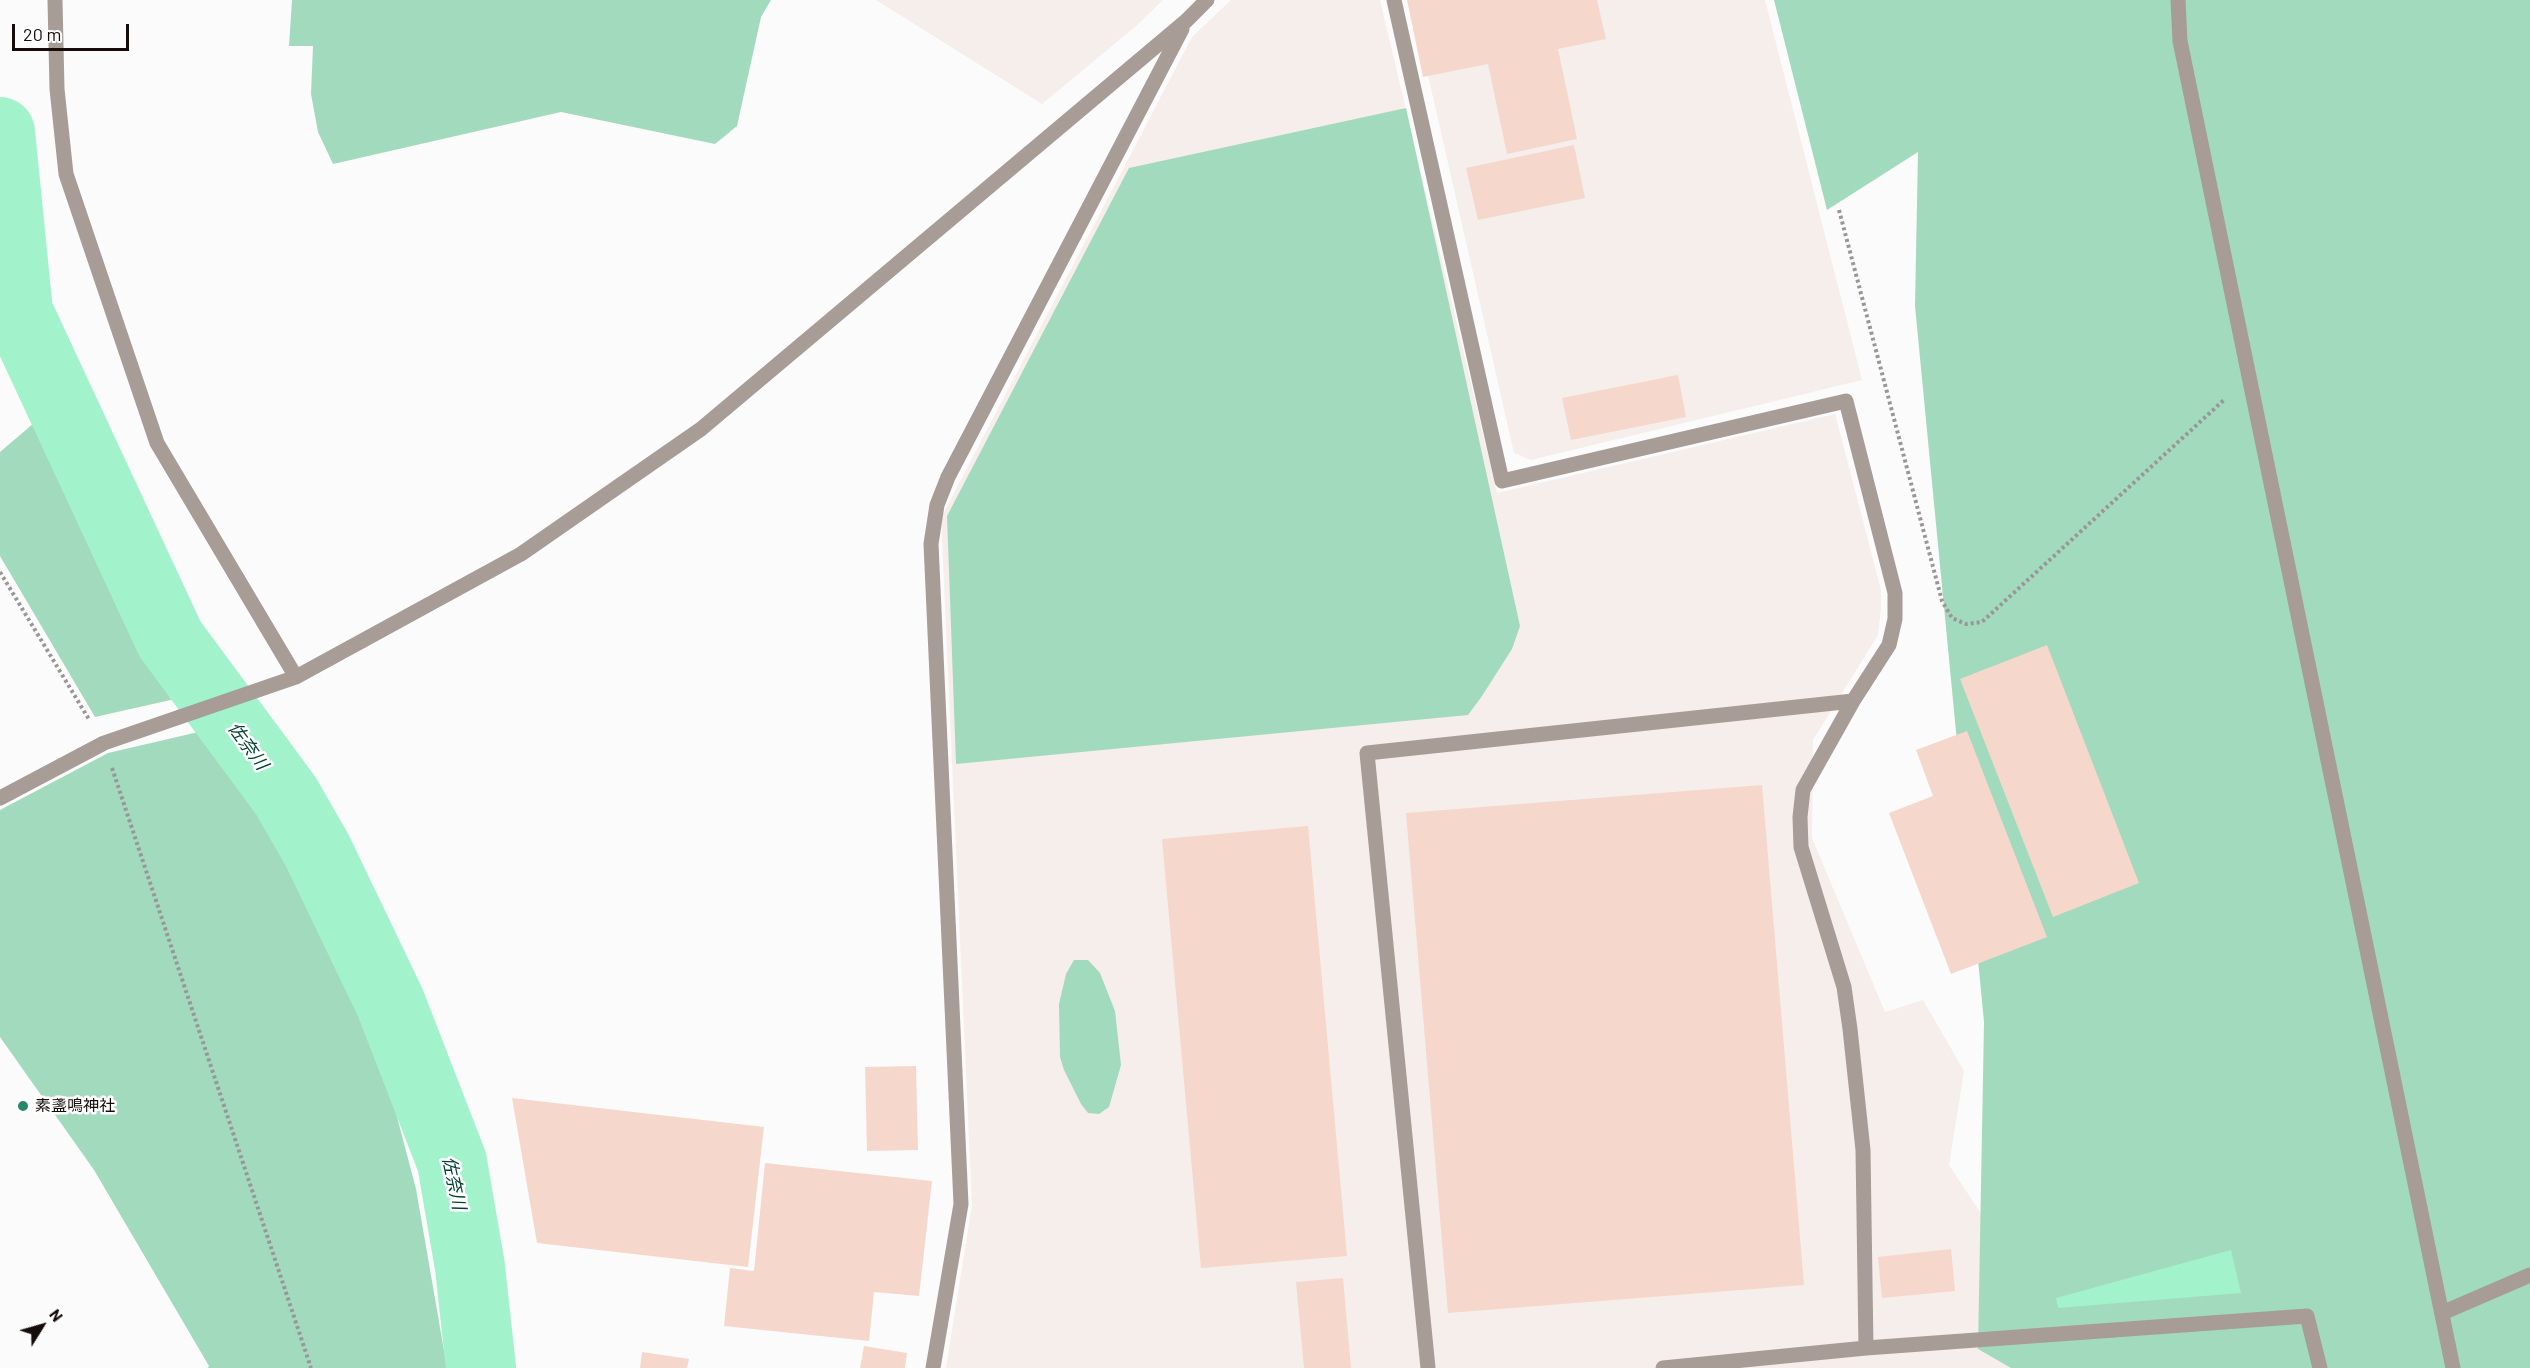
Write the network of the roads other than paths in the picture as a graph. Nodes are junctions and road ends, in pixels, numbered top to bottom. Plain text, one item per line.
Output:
1 (55, 0) edge
2 (1207, 0) edge
3 (1394, 0) edge
4 (2178, 0) edge
5 (1186, 21) junction
6 (296, 677) junction
7 (1853, 701) junction
8 (0, 798) edge
9 (2530, 1275) edge
10 (2442, 1313) junction
11 (1866, 1348) junction
12 (933, 1368) edge
13 (1428, 1368) edge
14 (1663, 1368) edge
15 (2320, 1368) edge
16 (2453, 1368) edge

1 - 6 street
2 - 5 street
3 - 7 street
4 - 10 street
5 - 6 street
5 - 12 street
6 - 8 street
7 - 11 street
7 - 13 street
9 - 10 street
10 - 16 street
11 - 14 street
11 - 15 street

